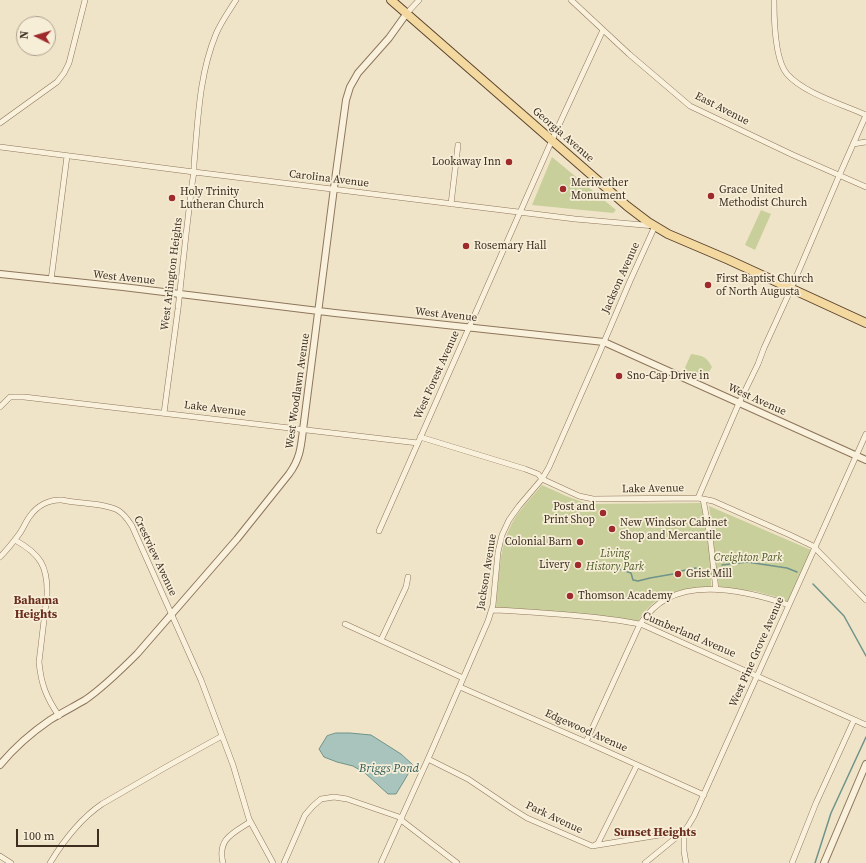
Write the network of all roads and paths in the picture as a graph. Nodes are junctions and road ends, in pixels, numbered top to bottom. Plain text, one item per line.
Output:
1 (85, 0) edge
2 (236, 0) edge
3 (391, 0) edge
4 (419, 0) edge
5 (572, 0) edge
6 (774, 0) edge
7 (407, 13) junction
8 (603, 30) junction
9 (866, 115) edge
10 (0, 124) edge
11 (552, 140) junction
12 (866, 142) edge
13 (853, 144) junction
14 (458, 145) dead end
15 (0, 147) edge
16 (67, 156) junction
17 (194, 172) junction
18 (839, 176) junction
19 (866, 187) edge
20 (334, 189) junction
21 (451, 204) junction
22 (520, 212) junction
23 (655, 226) junction
24 (0, 274) edge
25 (51, 280) junction
26 (791, 289) junction
27 (180, 294) junction
28 (318, 311) junction
29 (866, 323) edge
30 (469, 327) junction
31 (604, 342) junction
32 (10, 397) junction
33 (0, 398) edge
34 (739, 403) junction
35 (0, 407) edge
36 (164, 413) junction
37 (303, 430) junction
38 (866, 434) edge
39 (420, 437) junction
40 (418, 443) junction
41 (856, 455) junction
42 (866, 460) edge
43 (542, 479) junction
44 (701, 498) junction
45 (379, 531) dead end
46 (15, 540) junction
47 (815, 547) junction
48 (0, 557) edge
49 (408, 577) dead end
50 (716, 590) junction
51 (866, 600) edge
52 (790, 604) junction
53 (492, 610) junction
54 (170, 614) junction
55 (346, 624) dead end
56 (640, 624) junction
57 (381, 640) junction
58 (757, 676) junction
59 (464, 678) junction
60 (460, 687) junction
61 (58, 716) junction
62 (854, 720) junction
63 (866, 725) edge
64 (222, 736) junction
65 (586, 742) junction
66 (428, 760) junction
67 (866, 764) edge
68 (0, 765) edge
69 (637, 765) junction
70 (704, 796) junction
71 (402, 819) junction
72 (250, 822) junction
73 (684, 831) junction
74 (594, 845) junction
75 (0, 856) edge
76 (11, 863) edge
77 (50, 863) edge
78 (223, 863) edge
79 (273, 863) edge
80 (284, 863) edge
81 (381, 863) edge
82 (457, 863) edge
83 (644, 863) edge
84 (686, 863) edge
85 (792, 863) edge
86 (824, 863) edge

1 - 10 street
2 - 17 street, West Arlington Heights
3 - 7 main road, Georgia Avenue
4 - 7 street
5 - 8 street, East Avenue
6 - 9 street
7 - 11 main road, Georgia Avenue
7 - 20 street, West Woodlawn Avenue
8 - 11 street, West Forest Avenue
8 - 18 street, East Avenue
9 - 13 street
11 - 22 street, West Forest Avenue
11 - 23 main road, Georgia Avenue
12 - 13 street
13 - 18 street
14 - 21 street
15 - 16 street, Carolina Avenue
16 - 17 street, Carolina Avenue
16 - 25 street
17 - 20 street, Carolina Avenue
17 - 27 street, West Arlington Heights
18 - 19 street, East Avenue
18 - 26 street
20 - 21 street, Carolina Avenue
20 - 28 street, West Woodlawn Avenue
21 - 22 street, Carolina Avenue
22 - 23 street, Carolina Avenue
22 - 30 street, West Forest Avenue
23 - 26 main road, Georgia Avenue
23 - 31 street, Jackson Avenue
24 - 25 street, West Avenue
25 - 27 street, West Avenue
26 - 29 main road, Georgia Avenue
26 - 34 street
27 - 28 street, West Avenue
27 - 36 street, West Arlington Heights
28 - 30 street, West Avenue
28 - 37 street, West Woodlawn Avenue
30 - 31 street, West Avenue
30 - 39 street, West Forest Avenue
31 - 34 street, West Avenue
31 - 43 street, Jackson Avenue
32 - 33 street, Lake Avenue
32 - 35 street
32 - 36 street, Lake Avenue
34 - 41 street, West Avenue
34 - 44 street
36 - 37 street, Lake Avenue
37 - 40 street, Lake Avenue
37 - 54 street, West Woodlawn Avenue
38 - 41 street, West Pine Grove Avenue
39 - 40 street, West Forest Avenue
39 - 43 street, Lake Avenue
40 - 45 street, West Forest Avenue
41 - 42 street, West Avenue
41 - 47 street, West Pine Grove Avenue
43 - 44 street, Lake Avenue
43 - 53 street, Jackson Avenue
44 - 47 street, Lake Avenue
44 - 50 street
46 - 48 street, Crestview Avenue
46 - 54 street, Crestview Avenue
46 - 61 street
47 - 51 street, Lake Avenue
47 - 52 street, West Pine Grove Avenue
49 - 57 street
50 - 52 street
50 - 56 street
52 - 58 street, West Pine Grove Avenue
53 - 56 street, Cumberland Avenue
53 - 59 street, Jackson Avenue
54 - 61 street, West Woodlawn Avenue
54 - 64 street, Crestview Avenue
55 - 57 street
56 - 58 street, Cumberland Avenue
56 - 65 street
57 - 59 street
58 - 62 street, Cumberland Avenue
58 - 70 street, West Pine Grove Avenue
59 - 60 street, Jackson Avenue
60 - 65 street, Edgewood Avenue
60 - 66 street, Jackson Avenue
61 - 68 street, West Woodlawn Avenue
62 - 63 street, Cumberland Avenue
62 - 85 street
64 - 72 street, Crestview Avenue
64 - 77 street
65 - 69 street, Edgewood Avenue
66 - 71 street, Jackson Avenue
66 - 74 street, Park Avenue
67 - 86 street
69 - 70 street, Edgewood Avenue
69 - 74 street
70 - 73 street, West Pine Grove Avenue
71 - 80 street
71 - 81 street, Jackson Avenue
71 - 82 street
72 - 78 street
72 - 79 street, Crestview Avenue
73 - 74 street, Park Avenue
73 - 83 street, West Pine Grove Avenue
73 - 84 street
75 - 76 street

